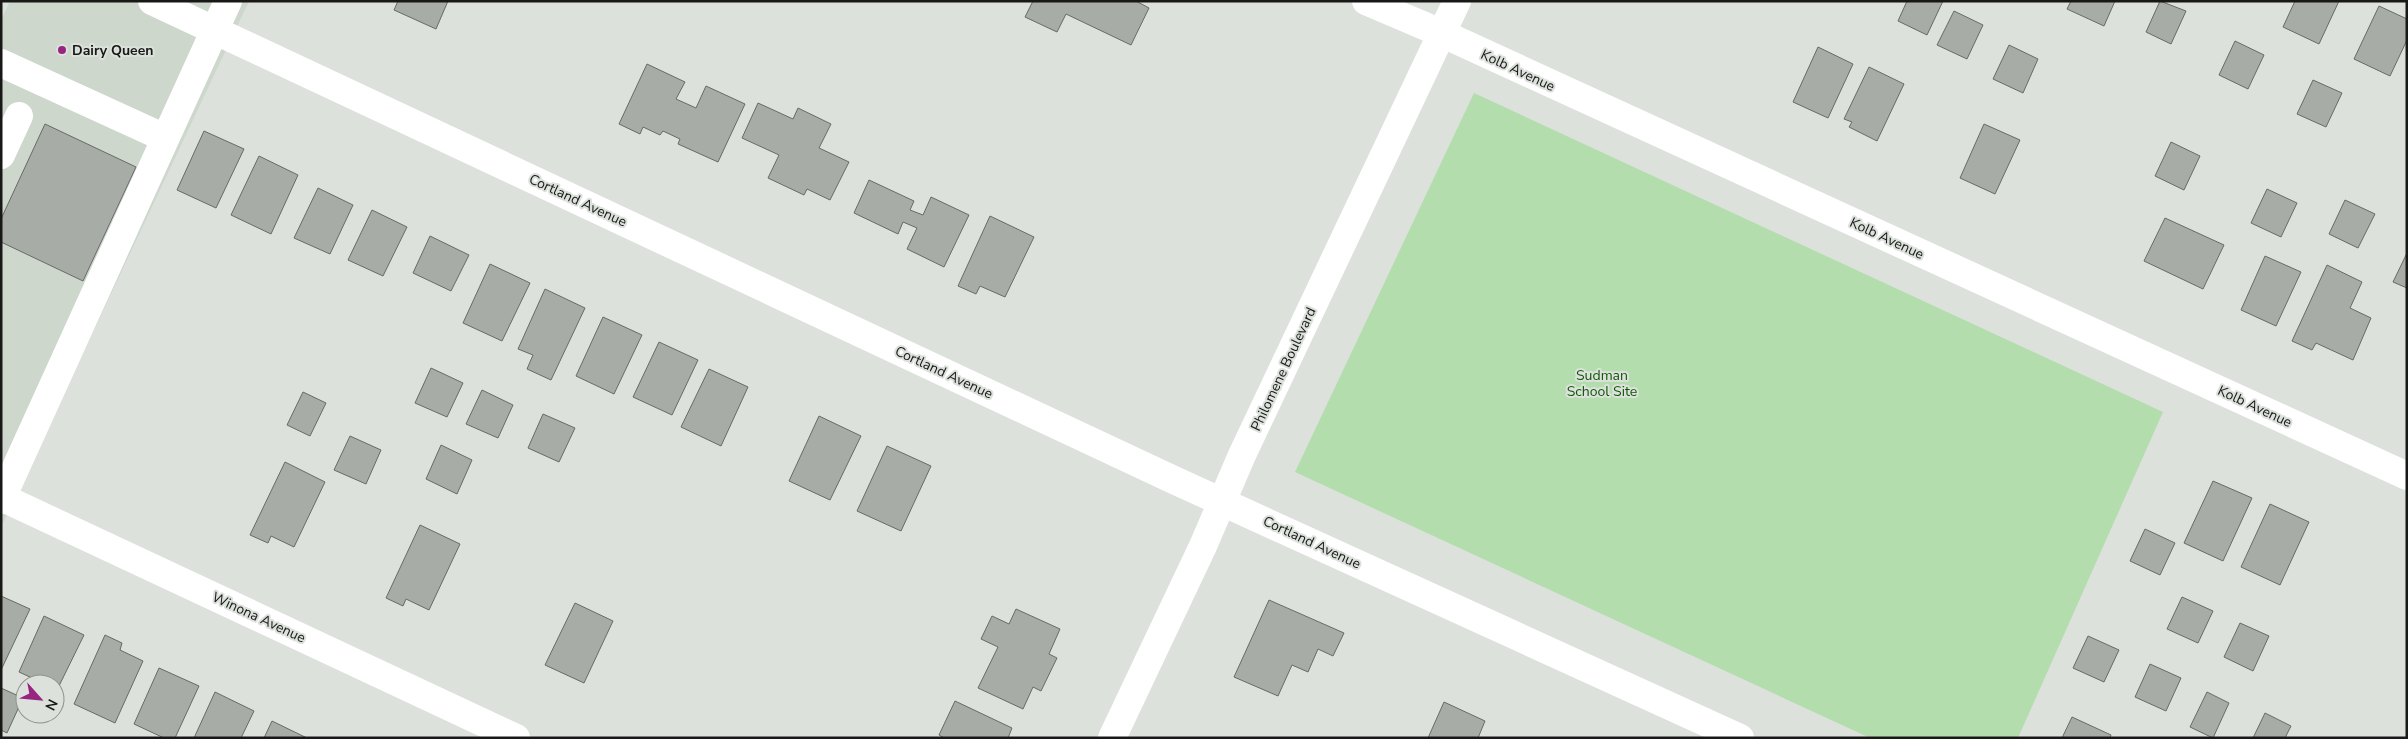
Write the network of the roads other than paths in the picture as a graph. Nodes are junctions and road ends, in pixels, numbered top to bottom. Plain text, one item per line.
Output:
1 (152, 1) edge
2 (228, 1) edge
3 (1366, 1) edge
4 (1457, 1) edge
5 (214, 30) junction
6 (1441, 34) junction
7 (1, 63) edge
8 (19, 116) dead end
9 (165, 138) junction
10 (1, 155) edge
11 (2407, 476) edge
12 (2, 498) edge
13 (1222, 500) junction
14 (516, 738) edge
15 (1112, 738) edge
16 (1740, 738) edge

1 - 5 street, Cortland Avenue
2 - 5 street
3 - 6 street, Kolb Avenue
4 - 6 street, Philomene Boulevard
5 - 9 street
5 - 13 street, Cortland Avenue
6 - 11 street, Kolb Avenue
6 - 13 street, Philomene Boulevard
7 - 9 street
8 - 10 street
9 - 12 street
12 - 14 street, Winona Avenue
13 - 15 street, Philomene Boulevard
13 - 16 street, Cortland Avenue

